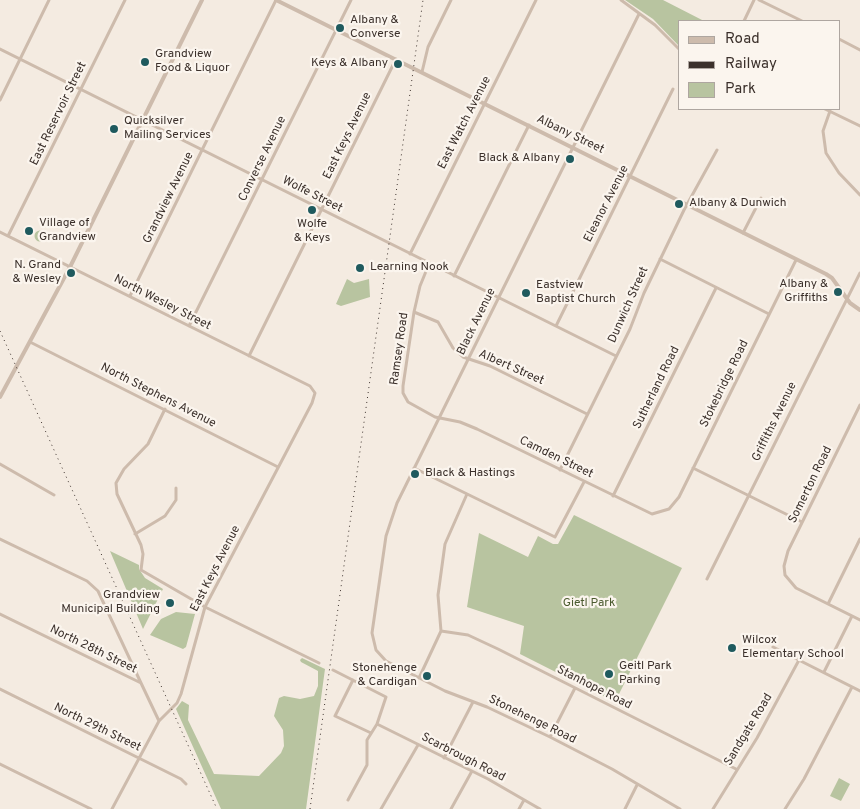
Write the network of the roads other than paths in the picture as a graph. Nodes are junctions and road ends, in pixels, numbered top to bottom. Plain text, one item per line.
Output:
1 (49, 0) edge
2 (125, 0) edge
3 (202, 0) edge
4 (276, 0) edge
5 (351, 0) edge
6 (451, 0) edge
7 (536, 0) edge
8 (621, 0) edge
9 (754, 0) edge
10 (759, 0) edge
11 (639, 14) junction
12 (744, 20) edge
13 (800, 20) edge
14 (336, 30) junction
15 (840, 40) edge
16 (678, 48) edge
17 (0, 49) edge
18 (860, 50) edge
19 (20, 59) junction
20 (396, 59) junction
21 (422, 72) junction
22 (673, 89) dead end
23 (81, 90) junction
24 (0, 100) edge
25 (484, 104) junction
26 (830, 111) joint
27 (143, 120) junction
28 (529, 126) junction
29 (860, 126) edge
30 (573, 147) junction
31 (202, 150) junction
32 (717, 150) dead end
33 (630, 176) junction
34 (263, 180) junction
35 (860, 195) edge
36 (761, 198) dead end
37 (687, 204) junction
38 (321, 210) junction
39 (0, 232) edge
40 (743, 233) junction
41 (8, 236) junction
42 (410, 254) junction
43 (660, 259) junction
44 (796, 260) junction
45 (429, 264) junction
46 (70, 266) junction
47 (860, 273) edge
48 (454, 276) junction
49 (716, 288) junction
50 (130, 296) junction
51 (498, 297) junction
52 (846, 298) junction
53 (860, 310) edge
54 (414, 312) junction
55 (769, 314) junction
56 (189, 326) junction
57 (556, 326) junction
58 (30, 342) junction
59 (249, 356) junction
60 (616, 356) junction
61 (468, 359) junction
62 (314, 390) joint
63 (0, 397) edge
64 (860, 405) edge
65 (165, 409) junction
66 (587, 414) junction
67 (439, 418) junction
68 (0, 464) edge
69 (278, 467) junction
70 (414, 468) junction
71 (693, 468) junction
72 (560, 470) junction
73 (584, 482) junction
74 (176, 488) dead end
75 (468, 494) junction
76 (54, 495) dead end
77 (613, 496) junction
78 (749, 496) junction
79 (664, 514) joint
80 (802, 522) junction
81 (135, 534) junction
82 (0, 539) edge
83 (860, 539) edge
84 (707, 579) dead end
85 (828, 604) junction
86 (205, 607) junction
87 (0, 614) edge
88 (852, 616) junction
89 (860, 620) edge
90 (441, 631) junction
91 (773, 647) dead end
92 (376, 650) joint
93 (799, 660) junction
94 (319, 663) dead end
95 (333, 670) dead end
96 (824, 672) junction
97 (419, 678) junction
98 (353, 680) junction
99 (141, 683) junction
100 (852, 687) junction
101 (575, 688) junction
102 (0, 689) edge
103 (860, 691) edge
104 (473, 702) junction
105 (159, 721) junction
106 (377, 724) junction
107 (371, 733) junction
108 (550, 737) junction
109 (418, 745) junction
110 (139, 758) junction
111 (444, 758) junction
112 (0, 764) edge
113 (736, 769) junction
114 (472, 771) junction
115 (186, 784) dead end
116 (637, 785) junction
117 (348, 800) dead end
118 (524, 800) junction
119 (91, 809) edge
120 (112, 809) edge
121 (381, 809) edge
122 (451, 809) edge
123 (519, 809) edge
124 (540, 809) edge
125 (625, 809) edge
126 (680, 809) edge
127 (713, 809) edge
128 (785, 809) edge

1 - 19 street
2 - 23 street, East Reservoir Street
3 - 27 street
4 - 14 street, Albany Street
4 - 31 street, Grandview Avenue
5 - 14 street, Converse Avenue
6 - 21 street
7 - 25 street, East Watch Avenue
8 - 11 street
9 - 12 street
10 - 13 street
11 - 16 street
11 - 30 street, Black Avenue
14 - 20 street, Albany Street
14 - 34 street, Converse Avenue
15 - 18 street
17 - 19 street, Wolfe Street
19 - 23 street, Wolfe Street
19 - 24 street
20 - 21 street, Albany Street
20 - 38 street, East Keys Avenue
21 - 25 street, Albany Street
22 - 33 street, Eleanor Avenue
23 - 27 street, Wolfe Street
23 - 41 street, East Reservoir Street
25 - 28 street, Albany Street
25 - 42 street, East Watch Avenue
26 - 29 street
26 - 35 street
27 - 31 street, Wolfe Street
27 - 46 street
28 - 30 street, Albany Street
28 - 48 street
30 - 33 street, Albany Street
30 - 51 street, Black Avenue
31 - 34 street, Wolfe Street
31 - 50 street, Grandview Avenue
32 - 37 street, Dunwich Street
33 - 37 street, Albany Street
33 - 57 street, Eleanor Avenue
34 - 38 street, Wolfe Street
34 - 56 street, Converse Avenue
36 - 40 street
37 - 40 street, Albany Street
37 - 43 street, Dunwich Street
38 - 42 street, Wolfe Street
38 - 59 street, East Keys Avenue
39 - 41 street, North Wesley Street
40 - 44 street, Albany Street
41 - 46 street, North Wesley Street
42 - 45 street, Wolfe Street
43 - 49 street
43 - 60 street, Dunwich Street
44 - 52 street, Albany Street
44 - 55 street, Stokebridge Road
45 - 48 street, Wolfe Street
45 - 54 street, Ramsey Road
46 - 50 street, North Wesley Street
46 - 58 street
47 - 52 street, Griffiths Avenue
48 - 51 street, Wolfe Street
49 - 55 street
49 - 77 street, Sutherland Road
50 - 56 street, North Wesley Street
51 - 57 street, Wolfe Street
51 - 61 street, Black Avenue
52 - 53 street, Albany Street
52 - 78 street, Griffiths Avenue
54 - 61 street, Albert Street
54 - 67 street, Ramsey Road
55 - 71 street, Stokebridge Road
56 - 59 street, North Wesley Street
57 - 60 street, Wolfe Street
58 - 63 street
58 - 65 street, North Stephens Avenue
59 - 62 street, North Wesley Street
60 - 66 street, Dunwich Street
61 - 66 street, Albert Street
61 - 67 street, Black Avenue
62 - 69 street, East Keys Avenue
64 - 80 street, Somerton Road
65 - 69 street, North Stephens Avenue
65 - 81 street
66 - 72 street, Dunwich Street
67 - 70 street, Black Avenue
67 - 72 street, Camden Street
68 - 76 street
69 - 86 street, East Keys Avenue
70 - 75 street
70 - 92 street, Black Avenue
71 - 78 street
71 - 79 street, Stokebridge Road
72 - 73 street, Camden Street
73 - 75 street
73 - 77 street, Camden Street
74 - 81 street
75 - 90 street
77 - 79 street, Camden Street
78 - 80 street
78 - 84 street, Griffiths Avenue
80 - 85 street, Somerton Road
81 - 86 street
82 - 99 street
83 - 85 street
85 - 88 street
86 - 94 street
86 - 105 street, East Keys Avenue
87 - 99 street, North 28th Street
88 - 89 street
88 - 96 street
90 - 97 street
90 - 101 street, Stanhope Road
91 - 93 street
92 - 97 street, Stonehenge Road
93 - 96 street
93 - 113 street, Sandgate Road
95 - 98 street
96 - 100 street
97 - 104 street, Stonehenge Road
98 - 106 street
98 - 107 street
99 - 105 street, North 28th Street
100 - 103 street
100 - 128 street
101 - 108 street
101 - 113 street, Stanhope Road
102 - 110 street, North 29th Street
104 - 108 street, Stonehenge Road
104 - 111 street
105 - 110 street, East Keys Avenue
106 - 107 street
106 - 109 street, Scarbrough Road
107 - 117 street
108 - 116 street, Stonehenge Road
109 - 111 street, Scarbrough Road
109 - 121 street
110 - 115 street, North 29th Street
110 - 120 street, East Keys Avenue
111 - 114 street, Scarbrough Road
112 - 119 street
113 - 127 street, Sandgate Road
114 - 118 street, Scarbrough Road
114 - 122 street
116 - 125 street
116 - 126 street, Stonehenge Road
118 - 123 street
118 - 124 street, Scarbrough Road

